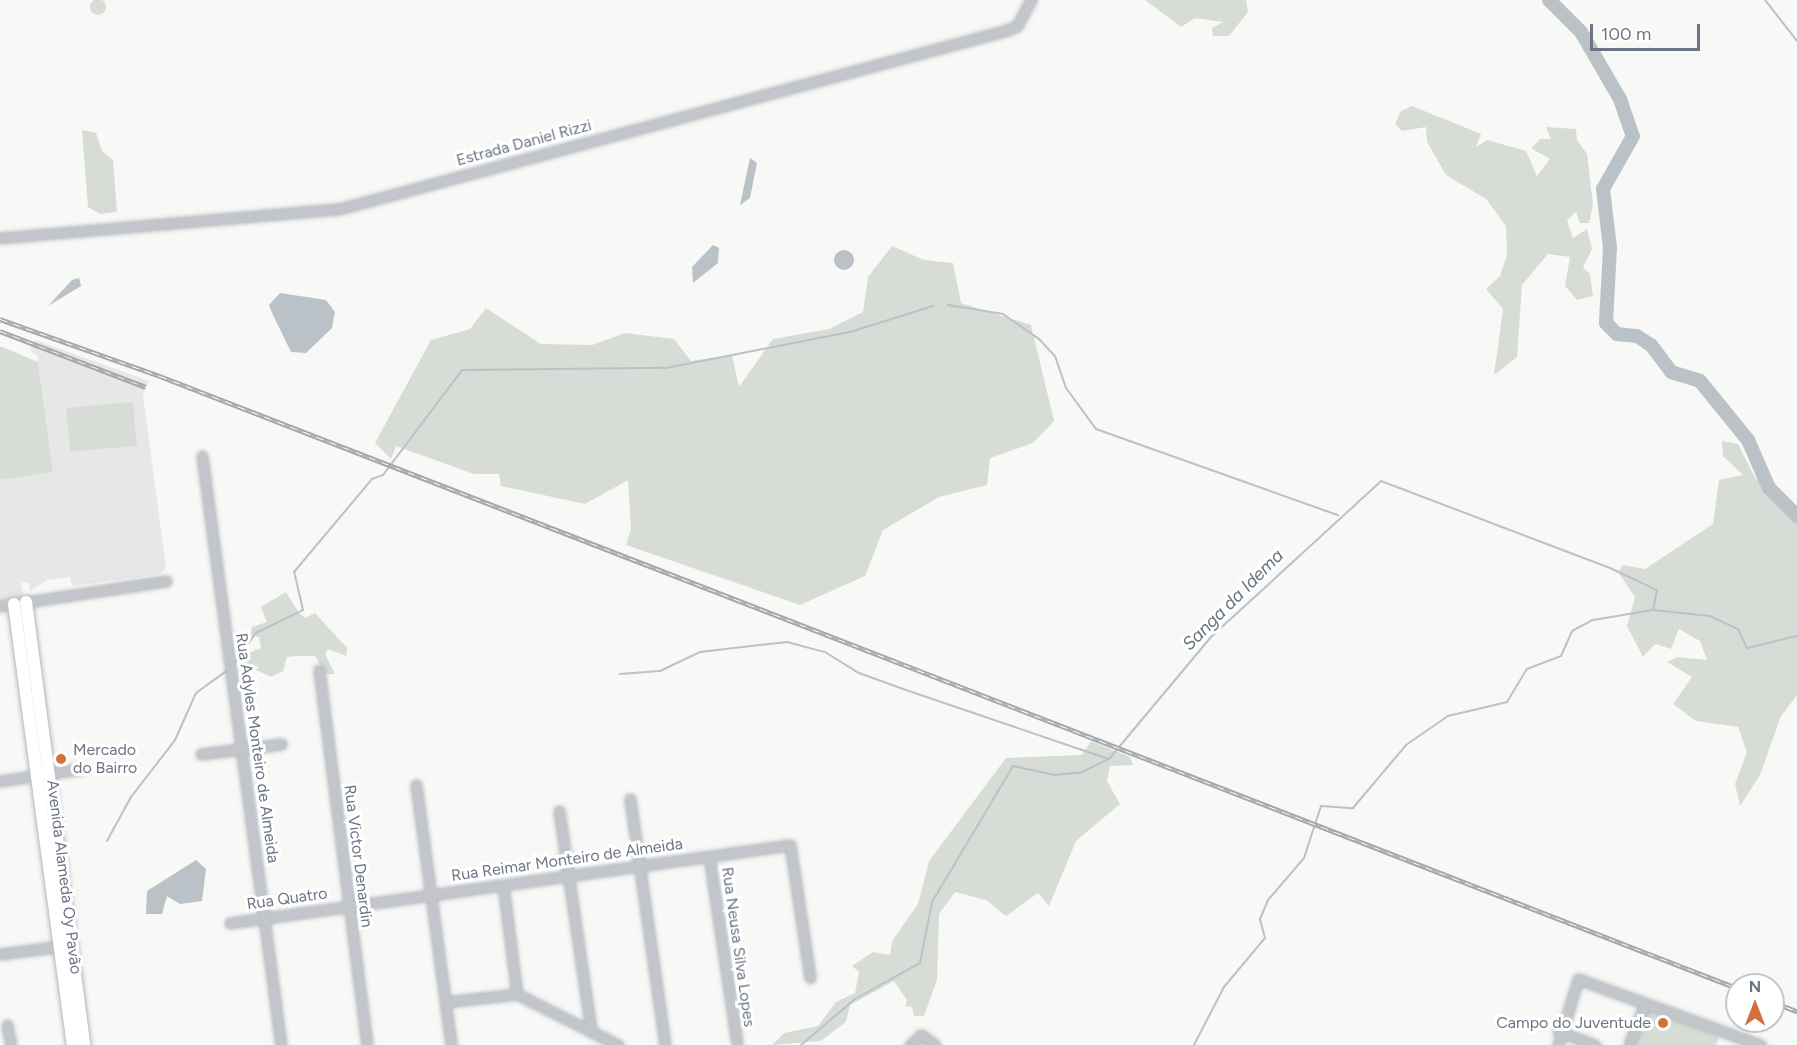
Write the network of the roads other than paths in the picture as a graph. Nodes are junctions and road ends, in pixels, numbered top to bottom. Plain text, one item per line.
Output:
1 (1031, 0) edge
2 (0, 238) edge
3 (202, 456) dead end
4 (166, 580) dead end
5 (20, 603) junction
6 (0, 606) edge
7 (319, 670) dead end
8 (282, 744) dead end
9 (242, 749) junction
10 (201, 754) dead end
11 (80, 769) dead end
12 (46, 775) junction
13 (0, 782) edge
14 (416, 785) dead end
15 (630, 799) dead end
16 (559, 811) dead end
17 (709, 856) junction
18 (640, 865) junction
19 (568, 876) junction
20 (502, 885) junction
21 (431, 895) junction
22 (349, 906) junction
23 (264, 918) junction
24 (230, 923) dead end
25 (67, 945) junction
26 (0, 954) edge
27 (810, 977) dead end
28 (517, 994) junction
29 (445, 1002) junction
30 (1645, 1004) junction
31 (7, 1025) dead end
32 (591, 1030) junction
33 (1558, 1031) junction
34 (1733, 1041) edge
35 (737, 1043) dead end
36 (1752, 1043) edge
37 (11, 1045) edge
38 (73, 1045) edge
39 (84, 1045) edge
40 (281, 1045) edge
41 (367, 1045) edge
42 (451, 1045) edge
43 (618, 1045) edge
44 (665, 1045) edge
45 (910, 1045) edge
46 (935, 1045) edge
47 (1558, 1045) edge
48 (1595, 1045) edge
49 (1629, 1045) edge
50 (1760, 1045) edge

1 - 2 street, Estrada Daniel Rizzi
3 - 9 street, Rua Adyles Monteiro de Almeida
4 - 5 street
5 - 6 street
5 - 12 street, Avenida Alameda Oy Pavão
7 - 22 street, Rua Victor Denardin
8 - 9 street
9 - 10 street
9 - 23 street, Rua Adyles Monteiro de Almeida
11 - 12 street
12 - 13 street
12 - 25 street, Avenida Alameda Oy Pavão
14 - 21 street
15 - 18 street
16 - 19 street
17 - 18 street, Rua Reimar Monteiro de Almeida
17 - 27 street, Rua Reimar Monteiro de Almeida
17 - 35 street, Rua Neusa Silva Lopes
18 - 19 street, Rua Reimar Monteiro de Almeida
18 - 44 street
19 - 20 street, Rua Reimar Monteiro de Almeida
19 - 32 street
20 - 21 street, Rua Reimar Monteiro de Almeida
20 - 28 street
21 - 22 street, Rua Reimar Monteiro de Almeida
21 - 29 street
22 - 23 street, Rua Quatro
22 - 41 street, Rua Victor Denardin
23 - 24 street, Rua Quatro
23 - 40 street, Rua Adyles Monteiro de Almeida
25 - 26 street
25 - 38 street, Avenida Alameda Oy Pavão
25 - 39 street, Avenida Alameda Oy Pavão
28 - 29 street
28 - 32 street
29 - 42 street
30 - 33 street
30 - 34 street
30 - 49 street
31 - 37 street
32 - 43 street
33 - 47 street
33 - 48 street
34 - 36 street
36 - 50 street
45 - 46 street

